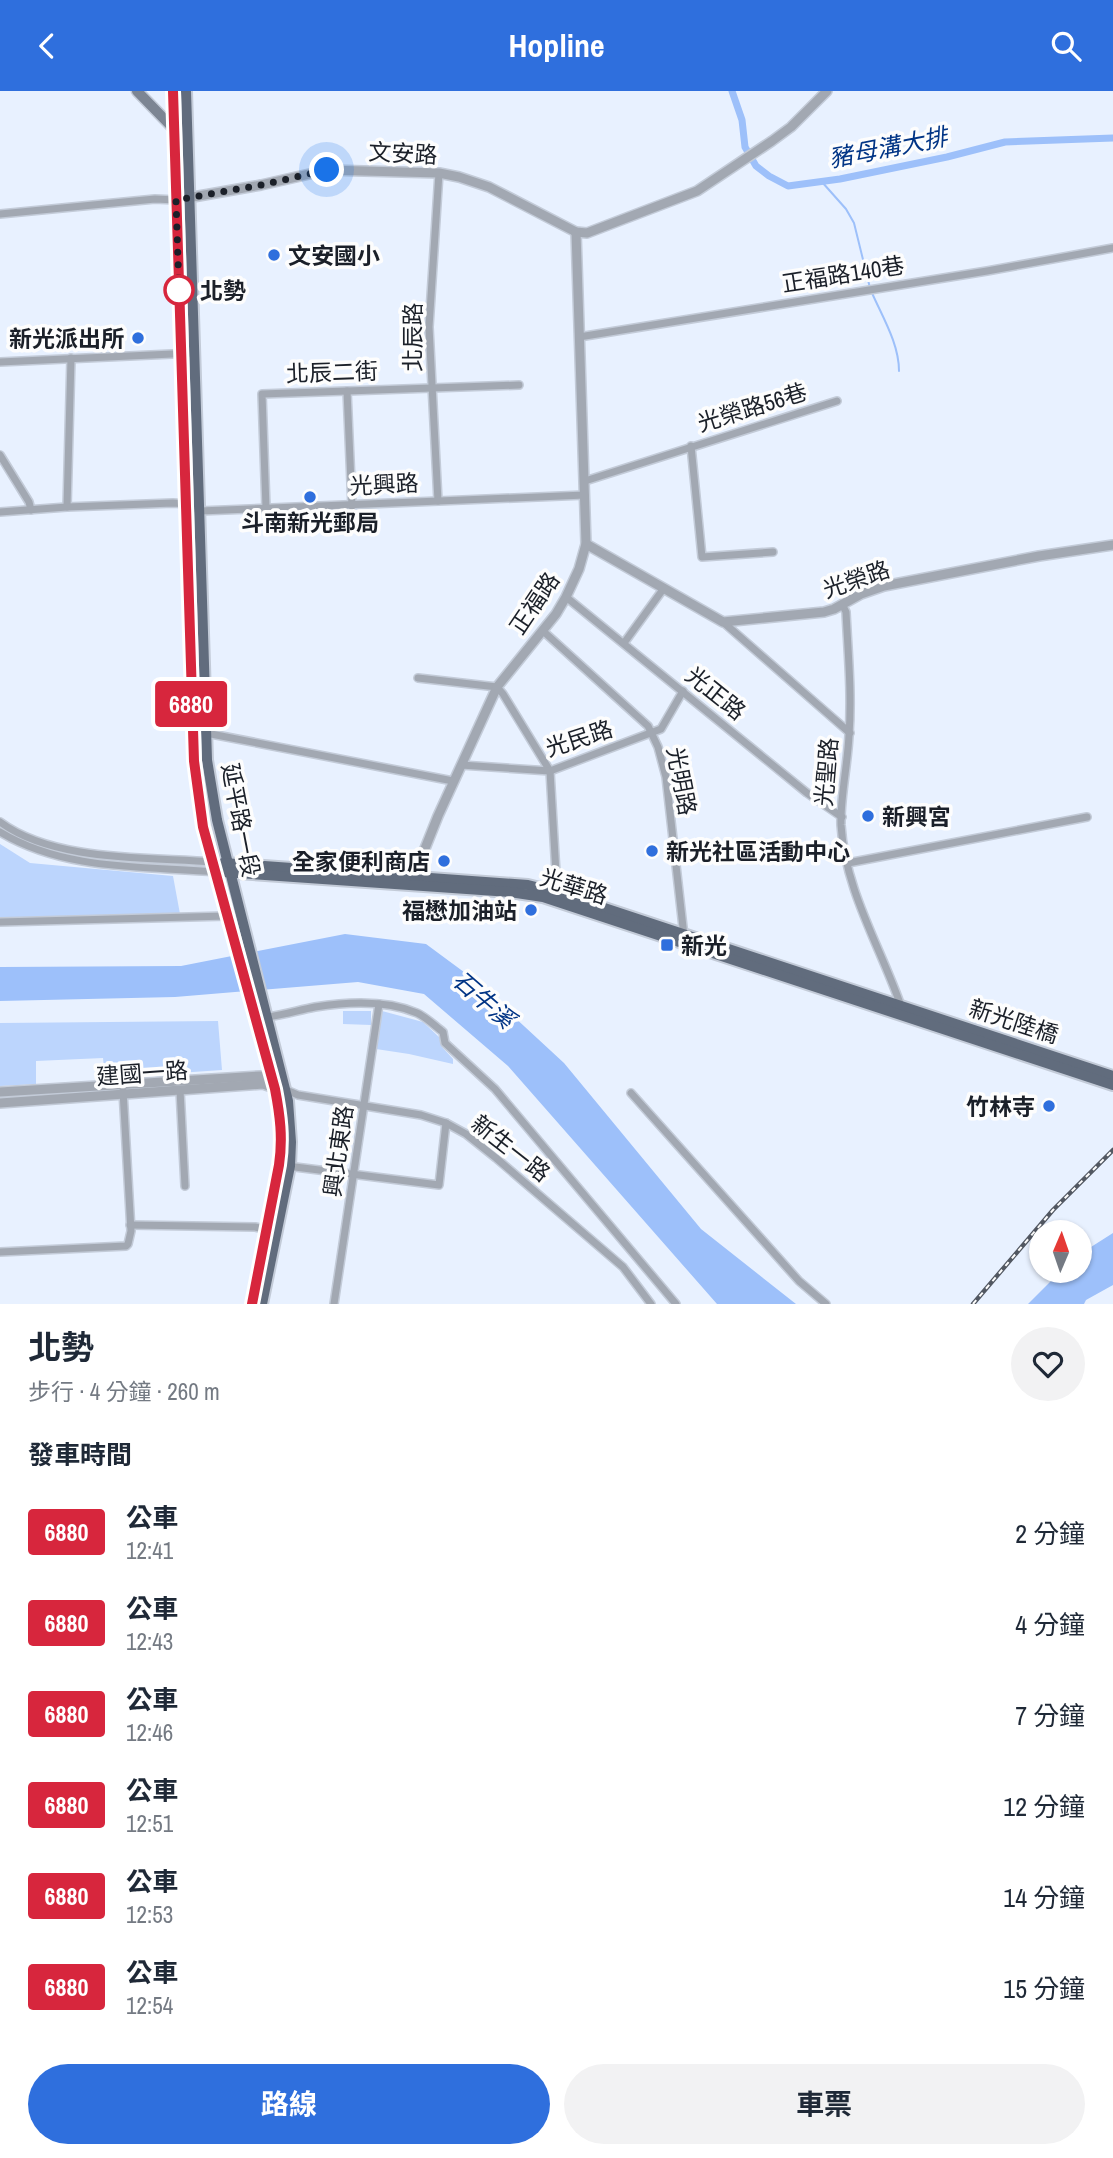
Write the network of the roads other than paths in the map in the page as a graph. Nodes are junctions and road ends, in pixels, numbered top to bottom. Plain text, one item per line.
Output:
1 (137, 91) edge
2 (173, 91) edge
3 (186, 91) edge
4 (827, 91) edge
5 (174, 129) junction
6 (439, 173) junction
7 (188, 199) junction
8 (176, 200) junction
9 (0, 214) edge
10 (576, 232) junction
11 (1113, 248) edge
12 (579, 337) junction
13 (181, 353) junction
14 (194, 353) junction
15 (71, 358) junction
16 (0, 362) edge
17 (519, 385) dead end
18 (432, 388) junction
19 (347, 391) junction
20 (837, 401) dead end
21 (691, 446) junction
22 (0, 455) edge
23 (585, 481) junction
24 (585, 495) junction
25 (438, 501) junction
26 (187, 504) junction
27 (352, 506) junction
28 (67, 507) junction
29 (266, 508) junction
30 (31, 510) junction
31 (200, 511) junction
32 (0, 512) edge
33 (586, 544) junction
34 (1113, 545) edge
35 (773, 552) dead end
36 (664, 587) junction
37 (202, 593) junction
38 (189, 594) junction
39 (566, 597) junction
40 (842, 604) junction
41 (723, 622) junction
42 (543, 631) junction
43 (624, 643) junction
44 (205, 674) junction
45 (190, 675) junction
46 (418, 678) dead end
47 (497, 687) junction
48 (683, 691) junction
49 (206, 733) junction
50 (850, 733) junction
51 (652, 734) junction
52 (461, 765) junction
53 (550, 771) junction
54 (453, 782) junction
55 (842, 817) junction
56 (1087, 817) dead end
57 (0, 822) edge
58 (0, 832) edge
59 (848, 863) junction
60 (215, 867) junction
61 (229, 868) junction
62 (412, 880) junction
63 (555, 896) junction
64 (227, 916) junction
65 (0, 922) edge
66 (684, 939) junction
67 (379, 1004) junction
68 (902, 1012) junction
69 (268, 1018) junction
70 (1113, 1076) edge
71 (271, 1077) junction
72 (1113, 1085) edge
73 (123, 1089) junction
74 (180, 1090) junction
75 (281, 1090) junction
76 (0, 1092) edge
77 (631, 1093) dead end
78 (0, 1103) edge
79 (364, 1106) junction
80 (446, 1123) junction
81 (285, 1165) junction
82 (354, 1174) junction
83 (185, 1187) dead end
84 (130, 1225) junction
85 (271, 1231) junction
86 (0, 1252) edge
87 (252, 1304) edge
88 (262, 1304) edge
89 (334, 1304) edge
90 (651, 1304) edge
91 (676, 1304) edge
92 (826, 1304) edge

1 - 5 main road
2 - 5 main road, 延平路一段
3 - 7 main road, 延平路一段
4 - 10 street
5 - 8 main road, 延平路一段
6 - 7 street, 文安路
6 - 10 street, 文安路
6 - 18 street, 北辰路
7 - 8 street, 文安路
7 - 14 main road, 延平路一段
8 - 9 street
8 - 13 main road, 延平路一段
10 - 12 street, 正福路
11 - 12 street, 正福路140巷
12 - 23 street, 正福路
13 - 14 street
13 - 15 street
13 - 26 main road, 延平路一段
14 - 31 main road, 延平路一段
15 - 16 street
15 - 28 street
17 - 18 street, 北辰二街
18 - 19 street, 北辰二街
18 - 25 street, 北辰路
19 - 27 street
19 - 29 street, 北辰二街
20 - 21 street, 光榮路56巷
21 - 23 street
21 - 35 street, 光榮路56巷
22 - 30 street
23 - 24 street, 正福路
24 - 25 street, 光興路
24 - 33 street, 正福路
25 - 27 street, 光興路
26 - 28 street
26 - 31 street
26 - 38 main road, 延平路一段
27 - 29 street, 光興路
28 - 30 street
29 - 31 street, 光興路
30 - 32 street
31 - 37 main road, 延平路一段
33 - 36 street
33 - 39 street, 正福路
34 - 40 street, 光榮路
36 - 41 street
36 - 43 street
37 - 38 main road
37 - 44 main road, 延平路一段
38 - 45 main road, 延平路一段
39 - 42 street, 正福路
39 - 43 street, 光正路
40 - 41 street, 光榮路
40 - 50 street, 光聖路
41 - 50 street
42 - 47 street, 正福路
42 - 51 street, 光明路
43 - 48 street, 光正路
44 - 45 main road
44 - 49 main road, 延平路一段
45 - 60 main road, 延平路一段
46 - 47 street
47 - 52 street, 正福路
47 - 53 street
48 - 51 street
48 - 55 street, 光正路
49 - 54 street
49 - 61 main road, 延平路一段
50 - 55 street, 光聖路
51 - 53 street, 光民路
51 - 66 street, 光明路
52 - 53 street, 光民路
52 - 54 street, 正福路
53 - 63 street
54 - 62 street, 正福路
55 - 59 street, 光聖路
56 - 59 street
57 - 60 street
58 - 60 street
59 - 68 street, 光聖路
60 - 61 main road, 光華路
60 - 64 main road, 延平路一段
61 - 62 main road, 光華路
61 - 69 main road, 延平路一段
62 - 63 main road, 光華路
63 - 66 main road, 光華路
64 - 65 street
64 - 71 main road, 延平路一段
66 - 68 main road, 光華路
67 - 69 street
67 - 79 street, 興北東路
67 - 91 street
68 - 70 main road, 新光陸橋
68 - 72 main road, 新光陸橋
69 - 75 main road, 延平路一段
71 - 73 street, 建國一路
71 - 75 main road, 延平路一段
73 - 74 street, 建國一路
73 - 76 street, 建國一路
73 - 78 street, 建國一路
73 - 84 street
74 - 75 street, 建國一路
74 - 83 street
75 - 79 street, 新生一路
75 - 81 main road
77 - 92 street
79 - 80 street, 新生一路
79 - 82 street, 興北東路
80 - 82 street
80 - 90 street, 新生一路
81 - 82 street
81 - 85 main road
82 - 89 street, 興北東路
84 - 85 street
84 - 86 street
85 - 87 main road
85 - 88 main road

